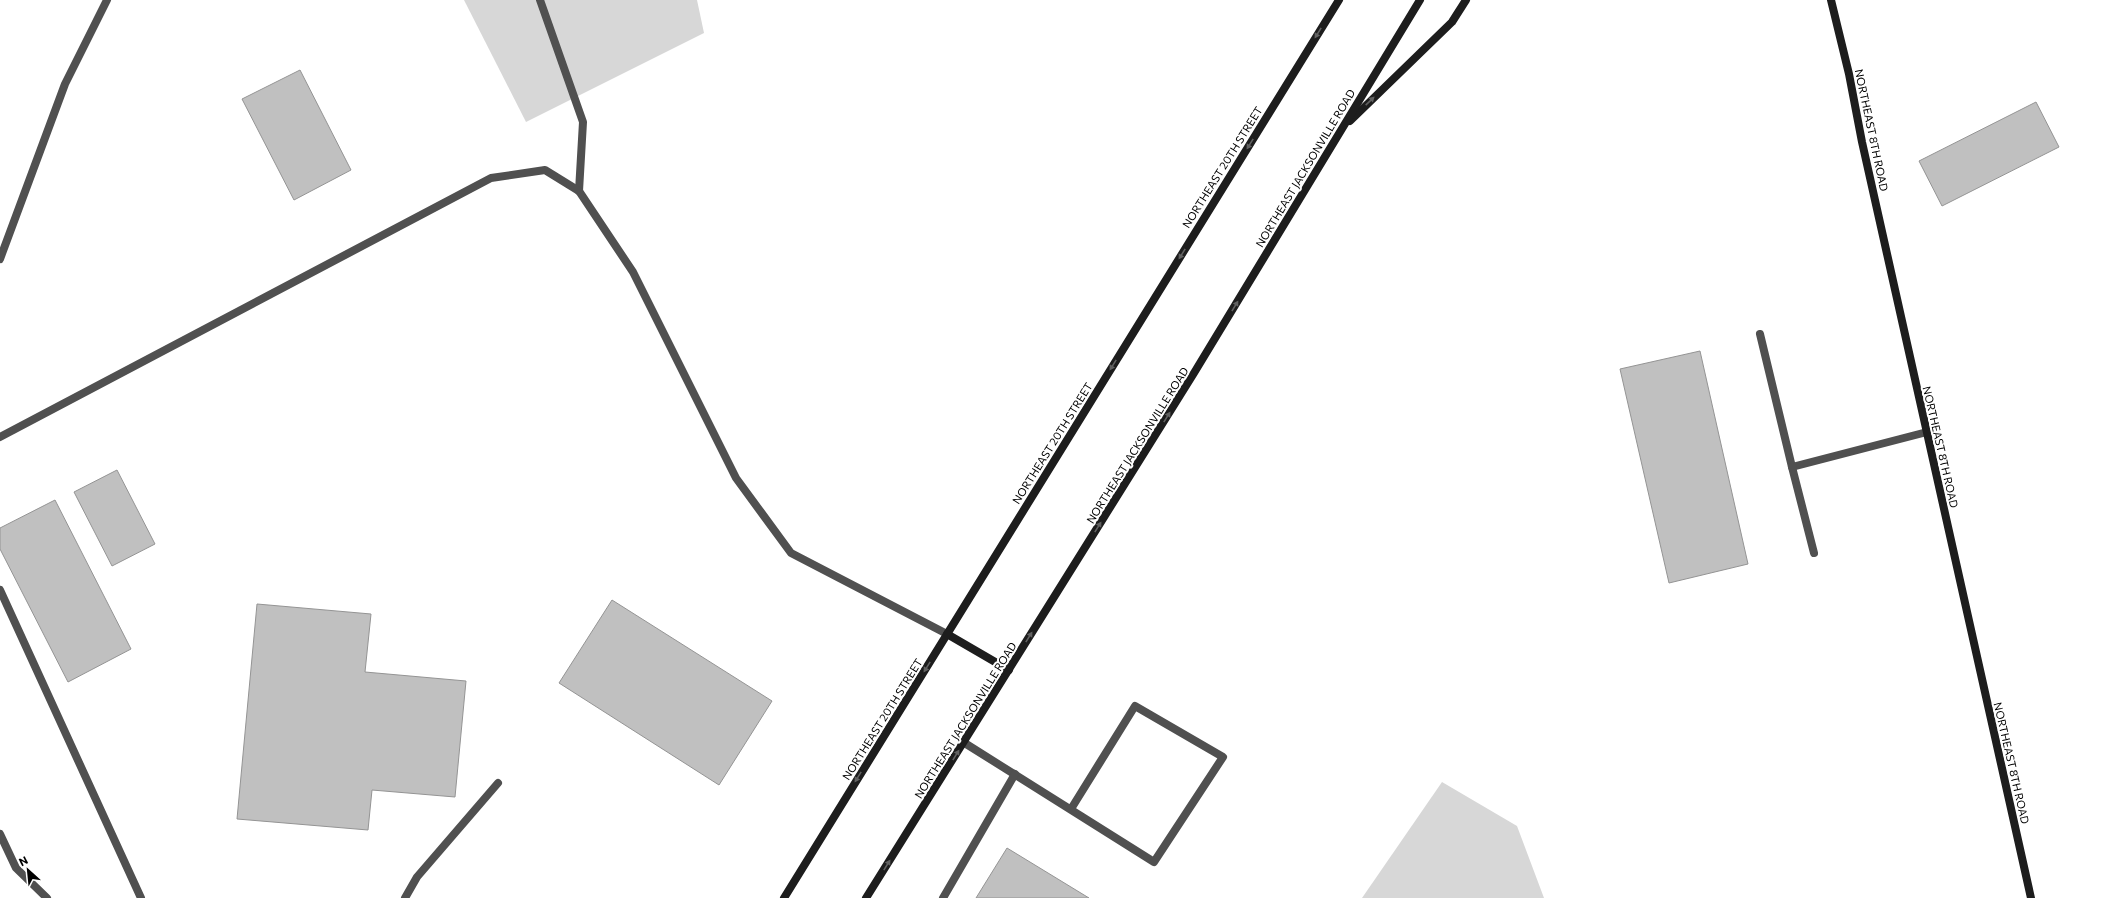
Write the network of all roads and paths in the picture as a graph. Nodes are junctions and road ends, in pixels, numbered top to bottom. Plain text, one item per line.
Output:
1 (107, 0) edge
2 (540, 0) edge
3 (1339, 0) edge
4 (1420, 0) edge
5 (1466, 0) edge
6 (1831, 0) edge
7 (1342, 128) junction
8 (579, 191) junction
9 (0, 259) edge
10 (1760, 334) dead end
11 (1927, 432) junction
12 (0, 437) edge
13 (1792, 467) junction
14 (1814, 553) dead end
15 (0, 590) edge
16 (947, 634) junction
17 (1009, 670) junction
18 (964, 742) junction
19 (1015, 774) junction
20 (498, 783) dead end
21 (1071, 809) junction
22 (0, 834) edge
23 (47, 898) edge
24 (141, 898) edge
25 (405, 898) edge
26 (784, 898) edge
27 (866, 898) edge
28 (943, 898) edge
29 (2031, 898) edge

1 - 9 lane
2 - 8 lane
3 -> 16 main road, NORTHEAST 20TH STREET
4 - 7 main road, NORTHEAST JACKSONVILLE ROAD
7 -> 5 main road
6 - 11 main road, NORTHEAST 8TH ROAD
17 -> 7 main road, NORTHEAST JACKSONVILLE ROAD
8 - 12 lane
8 - 16 lane
10 - 13 lane
11 - 13 lane
11 - 29 main road, NORTHEAST 8TH ROAD
13 - 14 lane
15 - 24 lane
16 - 17 main road
16 -> 26 main road, NORTHEAST 20TH STREET
17 - 18 main road, NORTHEAST JACKSONVILLE ROAD
18 - 19 lane
27 -> 18 main road, NORTHEAST JACKSONVILLE ROAD
19 - 21 lane
19 - 28 lane
20 - 25 lane
21 - 21 lane
22 - 23 lane

